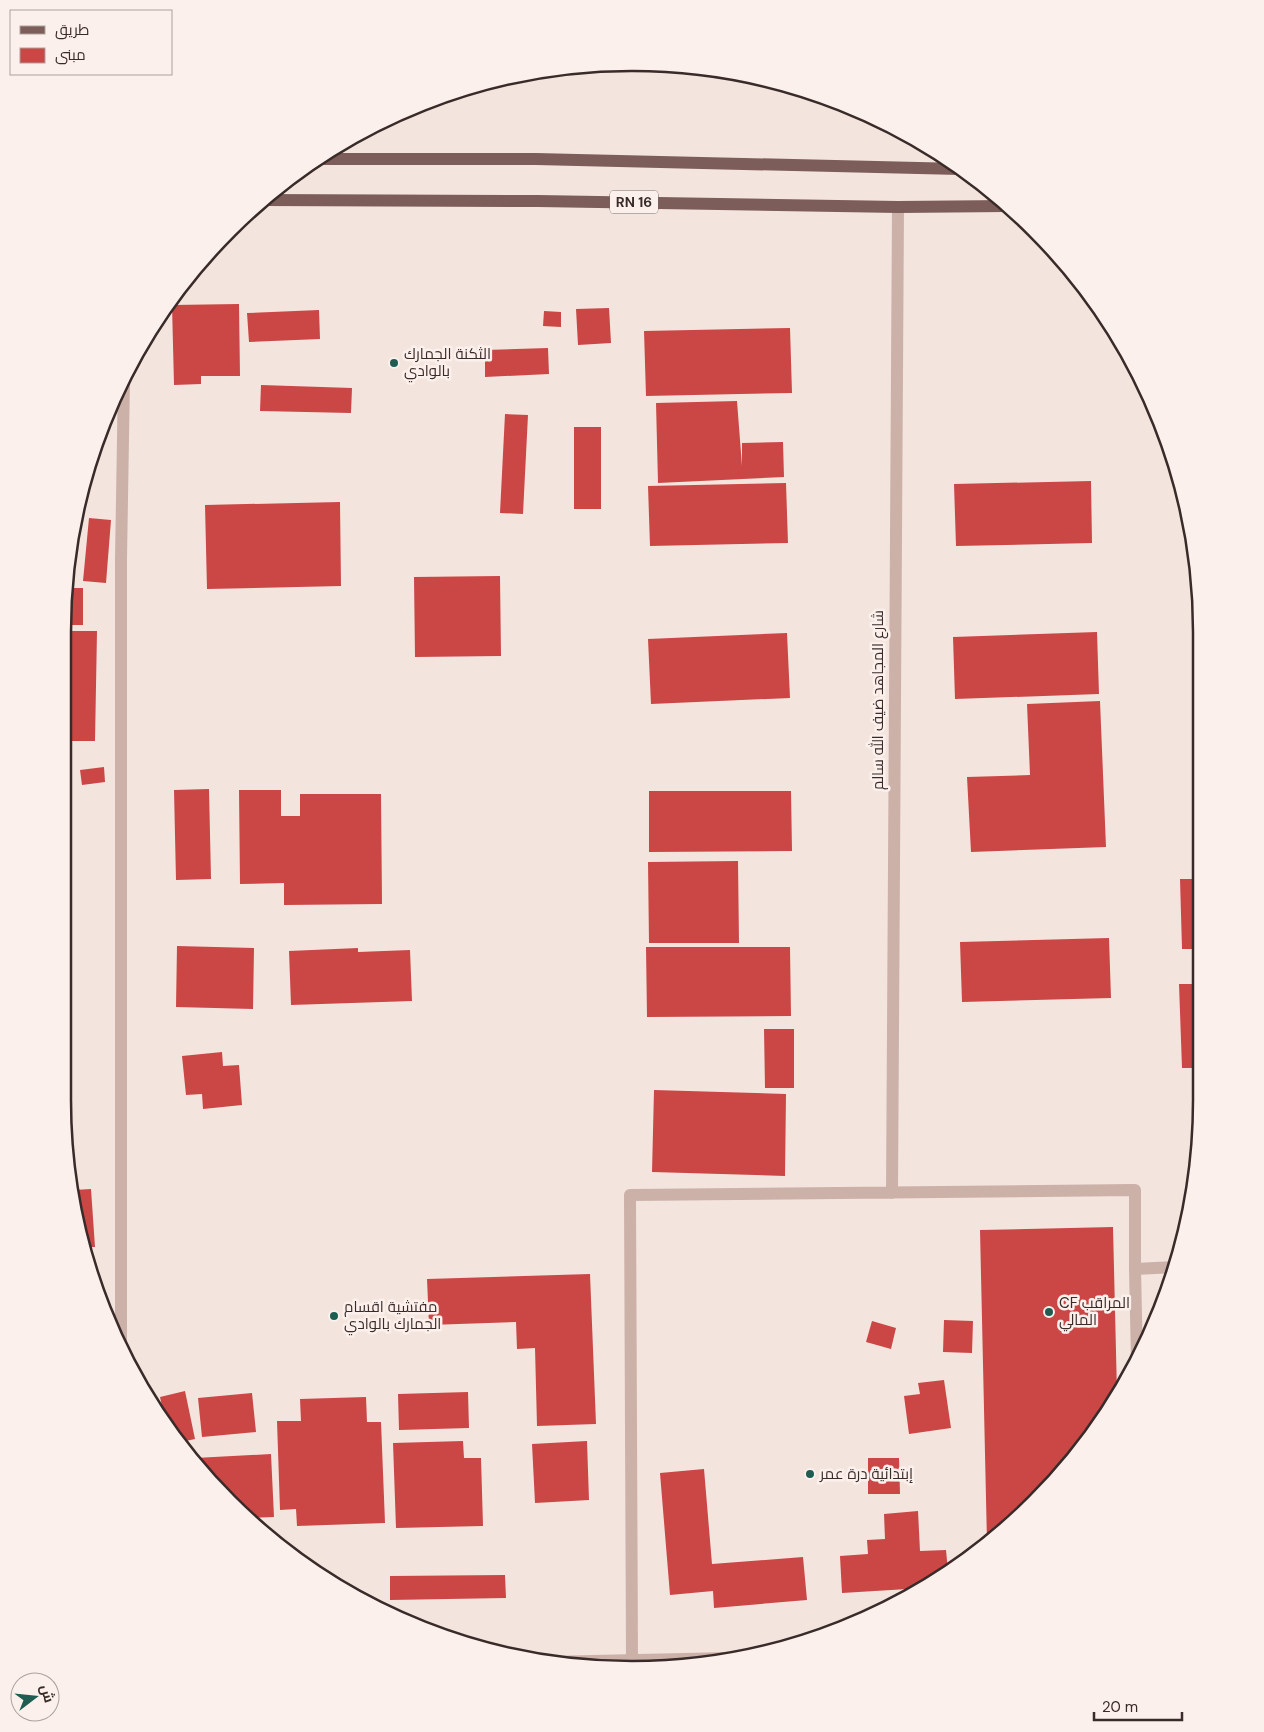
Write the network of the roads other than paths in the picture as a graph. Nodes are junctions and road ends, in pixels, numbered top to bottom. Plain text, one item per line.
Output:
1 (331, 159) edge
2 (948, 169) edge
3 (275, 200) edge
4 (997, 206) edge
5 (898, 207) junction
6 (124, 396) edge
7 (892, 1193) junction
8 (1167, 1268) edge
9 (1136, 1269) junction
10 (121, 1330) edge
11 (1138, 1342) edge
12 (677, 1659) edge
13 (612, 1660) edge
14 (632, 1660) junction

1 - 2 main road
3 - 5 main road, RN 16
4 - 5 main road, RN 16
5 - 7 street, شارع المجاهد ضيف الله سالم
6 - 10 street
7 - 9 street
7 - 14 street
8 - 9 street
9 - 11 street
12 - 14 street
13 - 14 street

